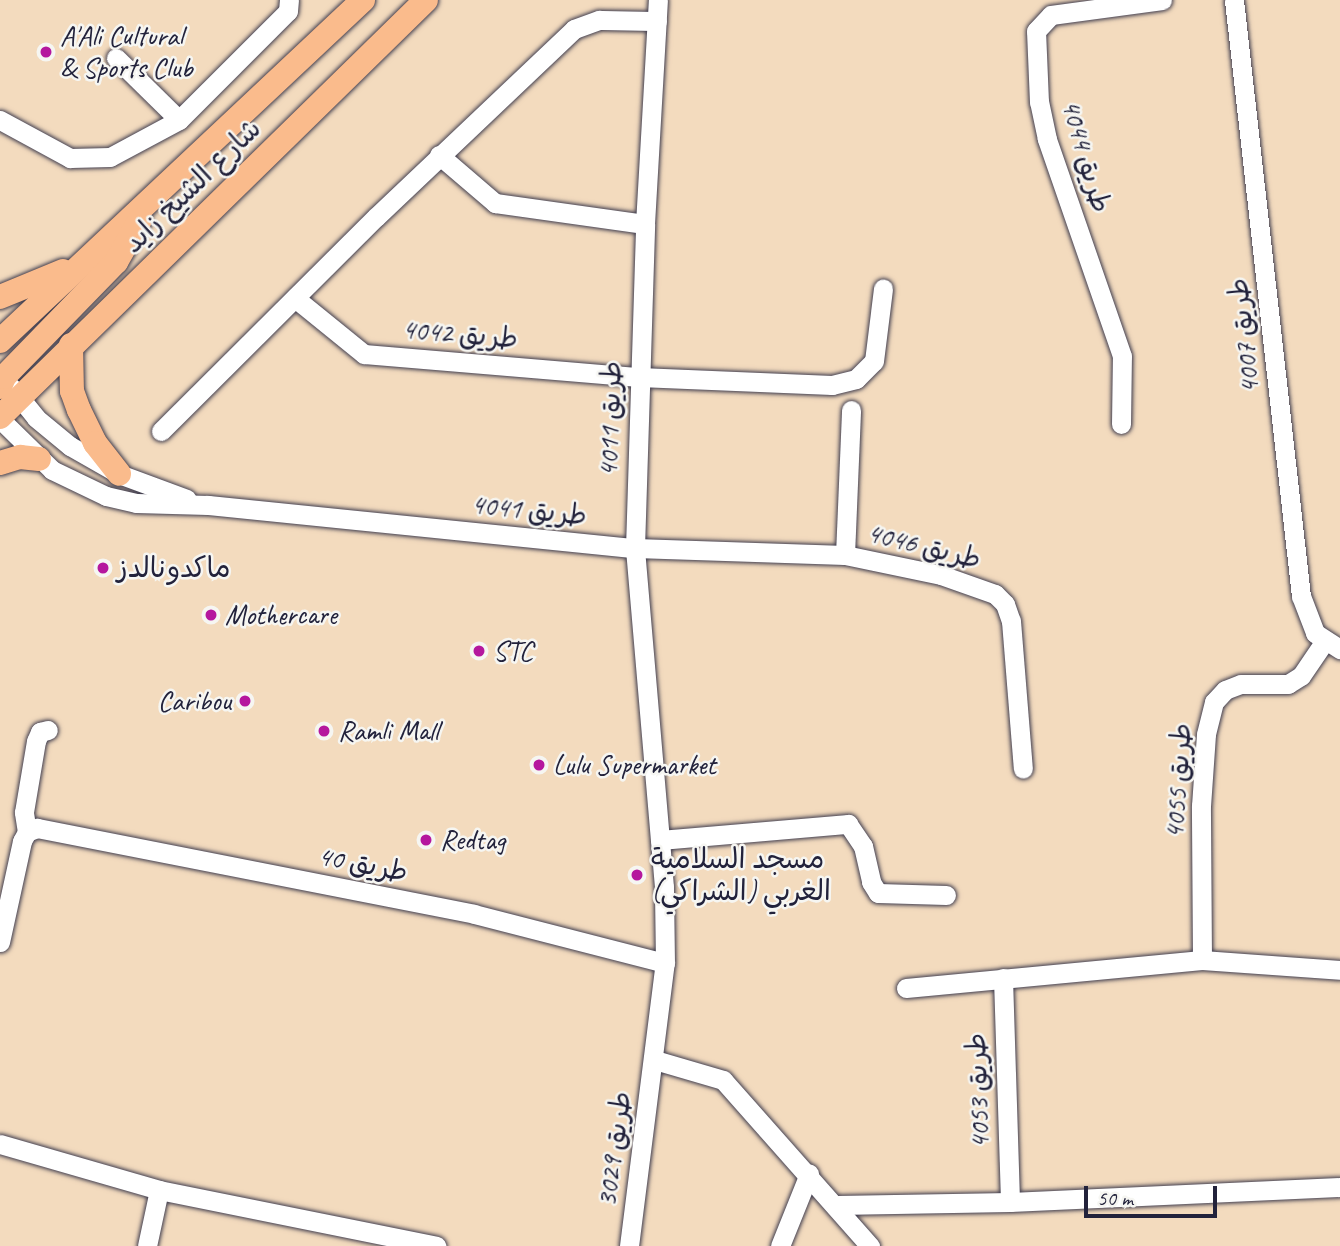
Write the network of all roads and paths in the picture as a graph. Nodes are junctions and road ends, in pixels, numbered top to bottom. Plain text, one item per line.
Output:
1 (363, 0) edge
2 (426, 0) edge
3 (658, 0) edge
4 (1162, 0) edge
5 (1234, 0) edge
6 (289, 6) edge
7 (657, 21) junction
8 (116, 58) dead end
9 (0, 120) edge
10 (179, 120) junction
11 (439, 155) junction
12 (144, 209) junction
13 (645, 224) junction
14 (92, 256) junction
15 (883, 289) dead end
16 (0, 297) edge
17 (295, 298) junction
18 (0, 341) edge
19 (71, 345) junction
20 (639, 377) junction
21 (6, 384) edge
22 (852, 410) dead end
23 (0, 418) edge
24 (1121, 424) dead end
25 (161, 431) dead end
26 (39, 459) junction
27 (0, 464) edge
28 (119, 474) junction
29 (208, 505) junction
30 (635, 548) junction
31 (845, 555) junction
32 (1332, 646) edge
33 (48, 730) dead end
34 (1023, 769) dead end
35 (27, 832) junction
36 (660, 840) junction
37 (946, 895) dead end
38 (0, 943) edge
39 (1202, 960) junction
40 (665, 963) junction
41 (1340, 970) edge
42 (1003, 978) junction
43 (905, 988) dead end
44 (655, 1060) junction
45 (0, 1144) edge
46 (809, 1174) junction
47 (1340, 1187) edge
48 (159, 1190) junction
49 (1010, 1202) junction
50 (836, 1205) junction
51 (147, 1246) edge
52 (436, 1246) edge
53 (629, 1246) edge
54 (780, 1246) edge
55 (870, 1246) edge

1 - 12 main road, شارع الشيخ زايد
2 - 19 main road, شارع الشيخ زايد
3 - 7 street, طريق 4011
4 - 24 street, طريق 4044
5 - 32 street, طريق 4007
6 - 10 street
7 - 11 street
7 - 13 street, طريق 4011
8 - 10 street
9 - 10 street
11 - 13 street
11 - 17 street
12 - 14 main road, شارع الشيخ زايد
12 - 21 main road
13 - 20 street, طريق 4011
14 - 16 main road
14 - 18 main road, شارع الشيخ زايد
15 - 20 street, طريق 4042
17 - 20 street, طريق 4042
17 - 25 street
19 - 21 main road, شارع الشيخ زايد
19 - 28 main road
20 - 30 street, طريق 4011
21 - 23 main road, شارع الشيخ زايد
21 - 28 street, طريق 4041
22 - 31 street, طريق 4046
23 - 26 street, طريق 4041
26 - 27 main road
26 - 29 street, طريق 4041
28 - 29 street, طريق 4041
29 - 30 street, طريق 4041
30 - 31 street, طريق 4041
30 - 36 street, طريق 4011
31 - 34 street, طريق 4046
32 - 39 street, طريق 4055
33 - 35 street
35 - 38 street
35 - 40 street, طريق 40
36 - 37 street
36 - 40 street, طريق 4011
39 - 41 street
39 - 42 street
40 - 44 street, طريق 4011
42 - 43 street
42 - 49 street, طريق 4053
44 - 46 street
44 - 53 street, طريق 3029
45 - 48 street
46 - 50 street
46 - 54 street
47 - 49 street
48 - 51 street
48 - 52 street
49 - 50 street
50 - 55 street

